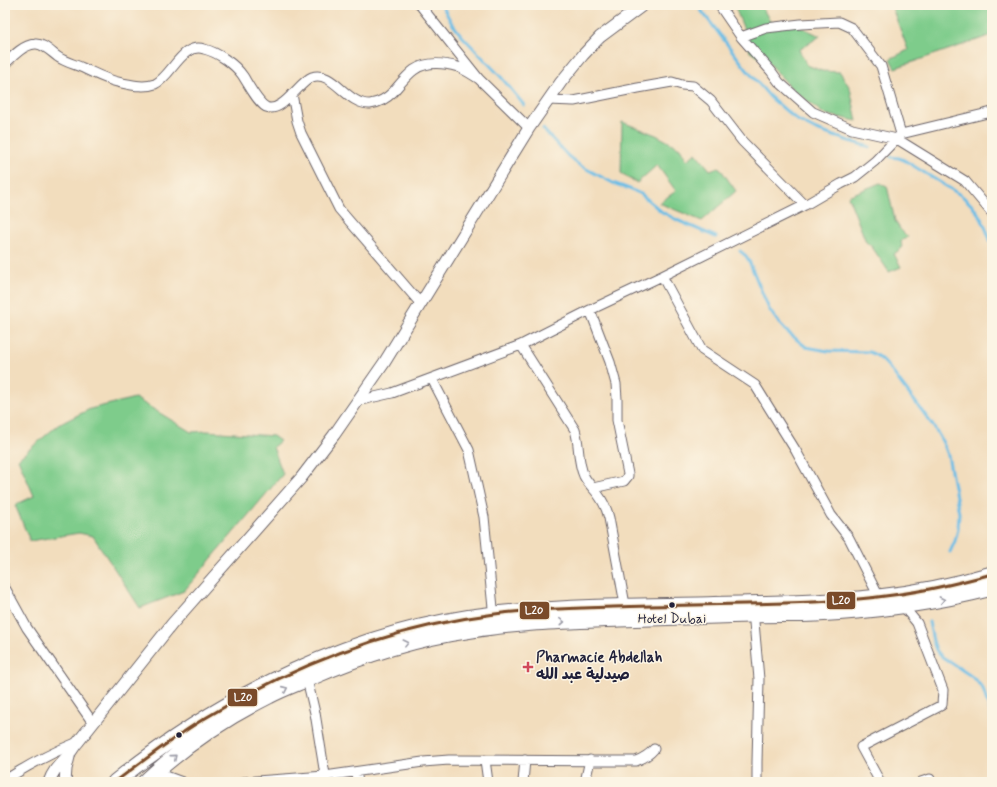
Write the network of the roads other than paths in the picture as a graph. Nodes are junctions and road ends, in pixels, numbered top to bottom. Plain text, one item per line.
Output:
1 (420, 5) edge
2 (643, 5) edge
3 (719, 5) edge
4 (741, 37) junction
5 (5, 64) edge
6 (479, 79) junction
7 (292, 94) junction
8 (548, 100) junction
9 (992, 112) edge
10 (530, 128) junction
11 (899, 136) junction
12 (805, 205) junction
13 (992, 213) edge
14 (662, 276) junction
15 (420, 303) junction
16 (590, 310) junction
17 (521, 345) junction
18 (432, 379) junction
19 (357, 401) junction
20 (593, 488) junction
21 (992, 574) edge
22 (5, 588) edge
23 (992, 588) edge
24 (882, 603) junction
25 (903, 606) junction
26 (753, 609) junction
27 (627, 613) junction
28 (494, 621) junction
29 (305, 673) junction
30 (93, 723) junction
31 (78, 742) junction
32 (654, 749) dead end
33 (70, 753) junction
34 (485, 760) junction
35 (525, 760) junction
36 (590, 760) junction
37 (356, 772) junction
38 (150, 777) edge
39 (325, 779) edge
40 (5, 780) edge
41 (49, 782) edge
42 (65, 782) edge
43 (115, 782) edge
44 (182, 782) edge
45 (243, 782) edge
46 (358, 782) edge
47 (488, 782) edge
48 (524, 782) edge
49 (585, 782) edge
50 (757, 782) edge
51 (880, 782) edge
52 (921, 782) edge
53 (931, 782) edge

1 - 6 street
2 - 8 street
3 - 4 street
4 - 11 street
4 - 11 street
5 - 7 street
6 - 7 street
6 - 10 street
7 - 15 street
8 - 10 street
8 - 12 street
9 - 11 street
10 - 15 street
11 - 12 street
11 - 13 street
12 - 14 street
14 - 16 street
14 - 24 street
15 - 19 street
16 - 17 street
16 - 20 street
17 - 18 street
17 - 20 street
18 - 19 street
18 - 28 street
19 - 30 street
20 - 27 street
21 - 24 highway
22 - 30 street
25 -> 23 highway
24 - 25 highway
24 - 26 highway
25 - 51 street
26 - 27 highway
26 - 50 street
27 - 28 highway
28 - 29 highway
38 -> 29 highway
29 - 39 street
29 - 43 highway
30 - 31 street
31 - 33 street
31 - 40 street
32 - 36 street
33 - 41 street
33 - 42 street
34 - 35 street
34 - 37 street
34 - 47 street
35 - 36 street
35 - 48 street
36 - 49 street
37 - 39 street
37 - 46 street
38 - 44 street
39 - 45 street
52 - 53 street

